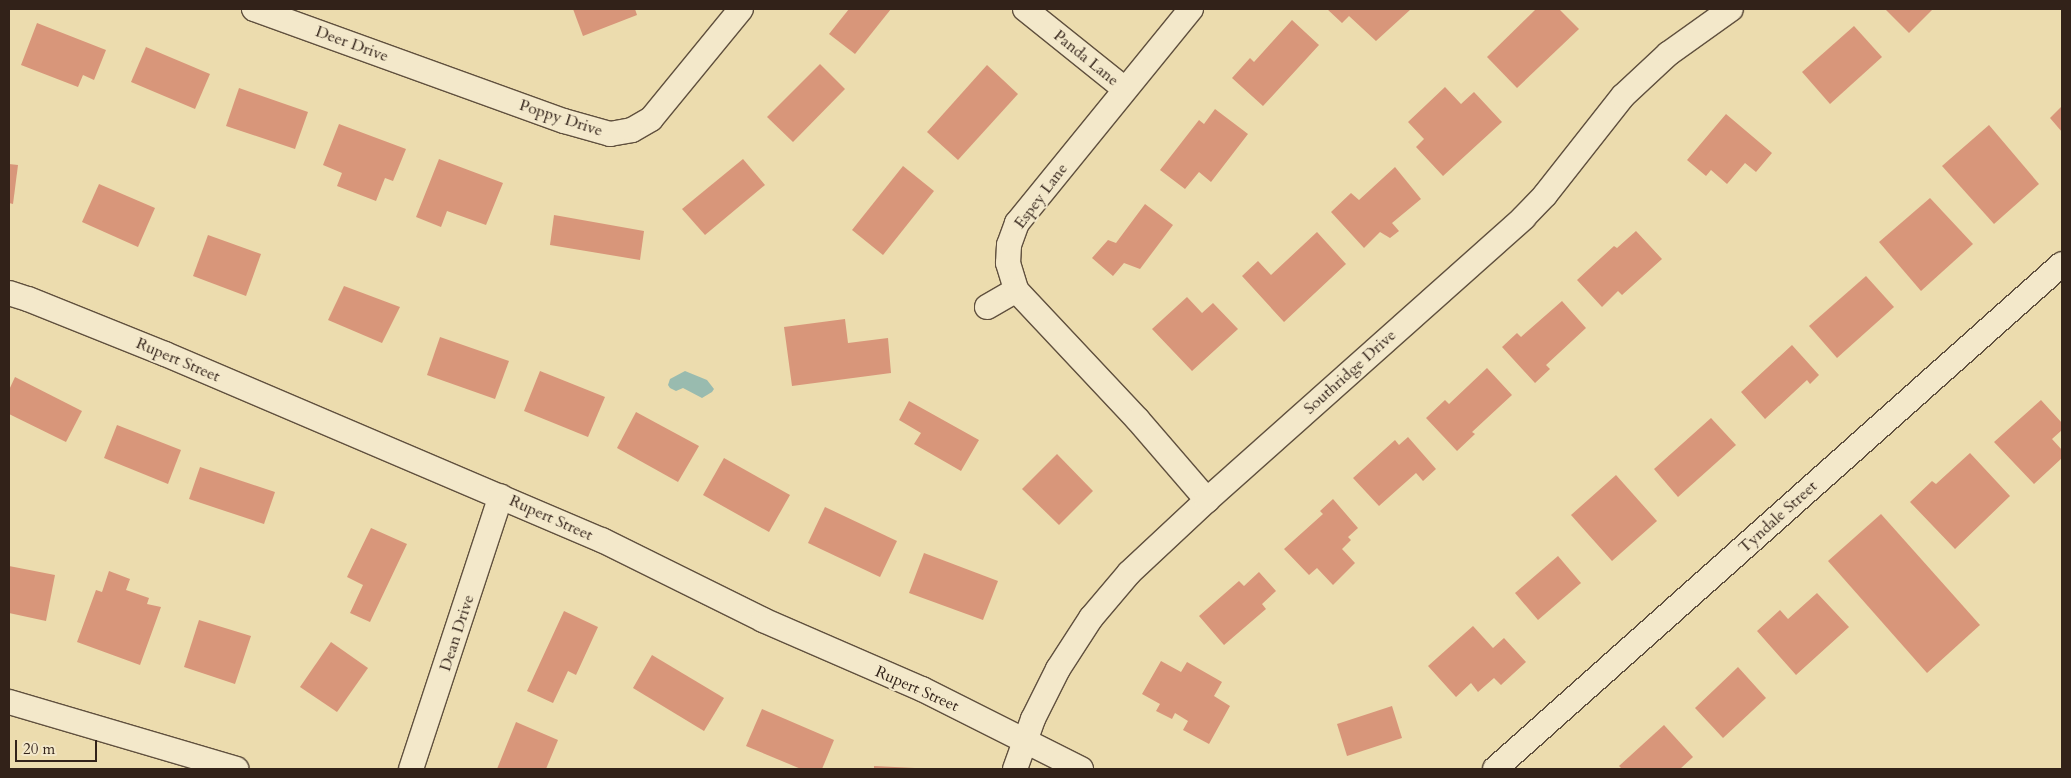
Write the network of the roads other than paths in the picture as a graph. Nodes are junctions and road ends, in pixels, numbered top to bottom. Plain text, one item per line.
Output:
1 (254, 9) edge
2 (741, 9) edge
3 (1025, 9) edge
4 (1191, 9) edge
5 (1730, 9) edge
6 (450, 80) joint
7 (1125, 89) junction
8 (2062, 264) edge
9 (1016, 290) junction
10 (9, 293) edge
11 (987, 308) dead end
12 (501, 496) junction
13 (1207, 500) junction
14 (9, 702) edge
15 (1024, 741) junction
16 (236, 769) edge
17 (411, 769) edge
18 (1015, 769) edge
19 (1081, 769) edge
20 (1495, 769) edge

1 - 6 street, Deer Drive
2 - 6 street, Poppy Drive
3 - 7 street, Panda Lane
4 - 7 street, Espey Lane
5 - 13 street, Southridge Drive
7 - 9 street, Espey Lane
8 - 20 street, Tyndale Street
9 - 11 street
9 - 13 street, Espey Lane
10 - 12 street, Rupert Street
12 - 15 street, Rupert Street
12 - 17 street, Dean Drive
13 - 15 street, Southridge Drive
14 - 16 street
15 - 18 street, Southridge Drive
15 - 19 street, Rupert Street

